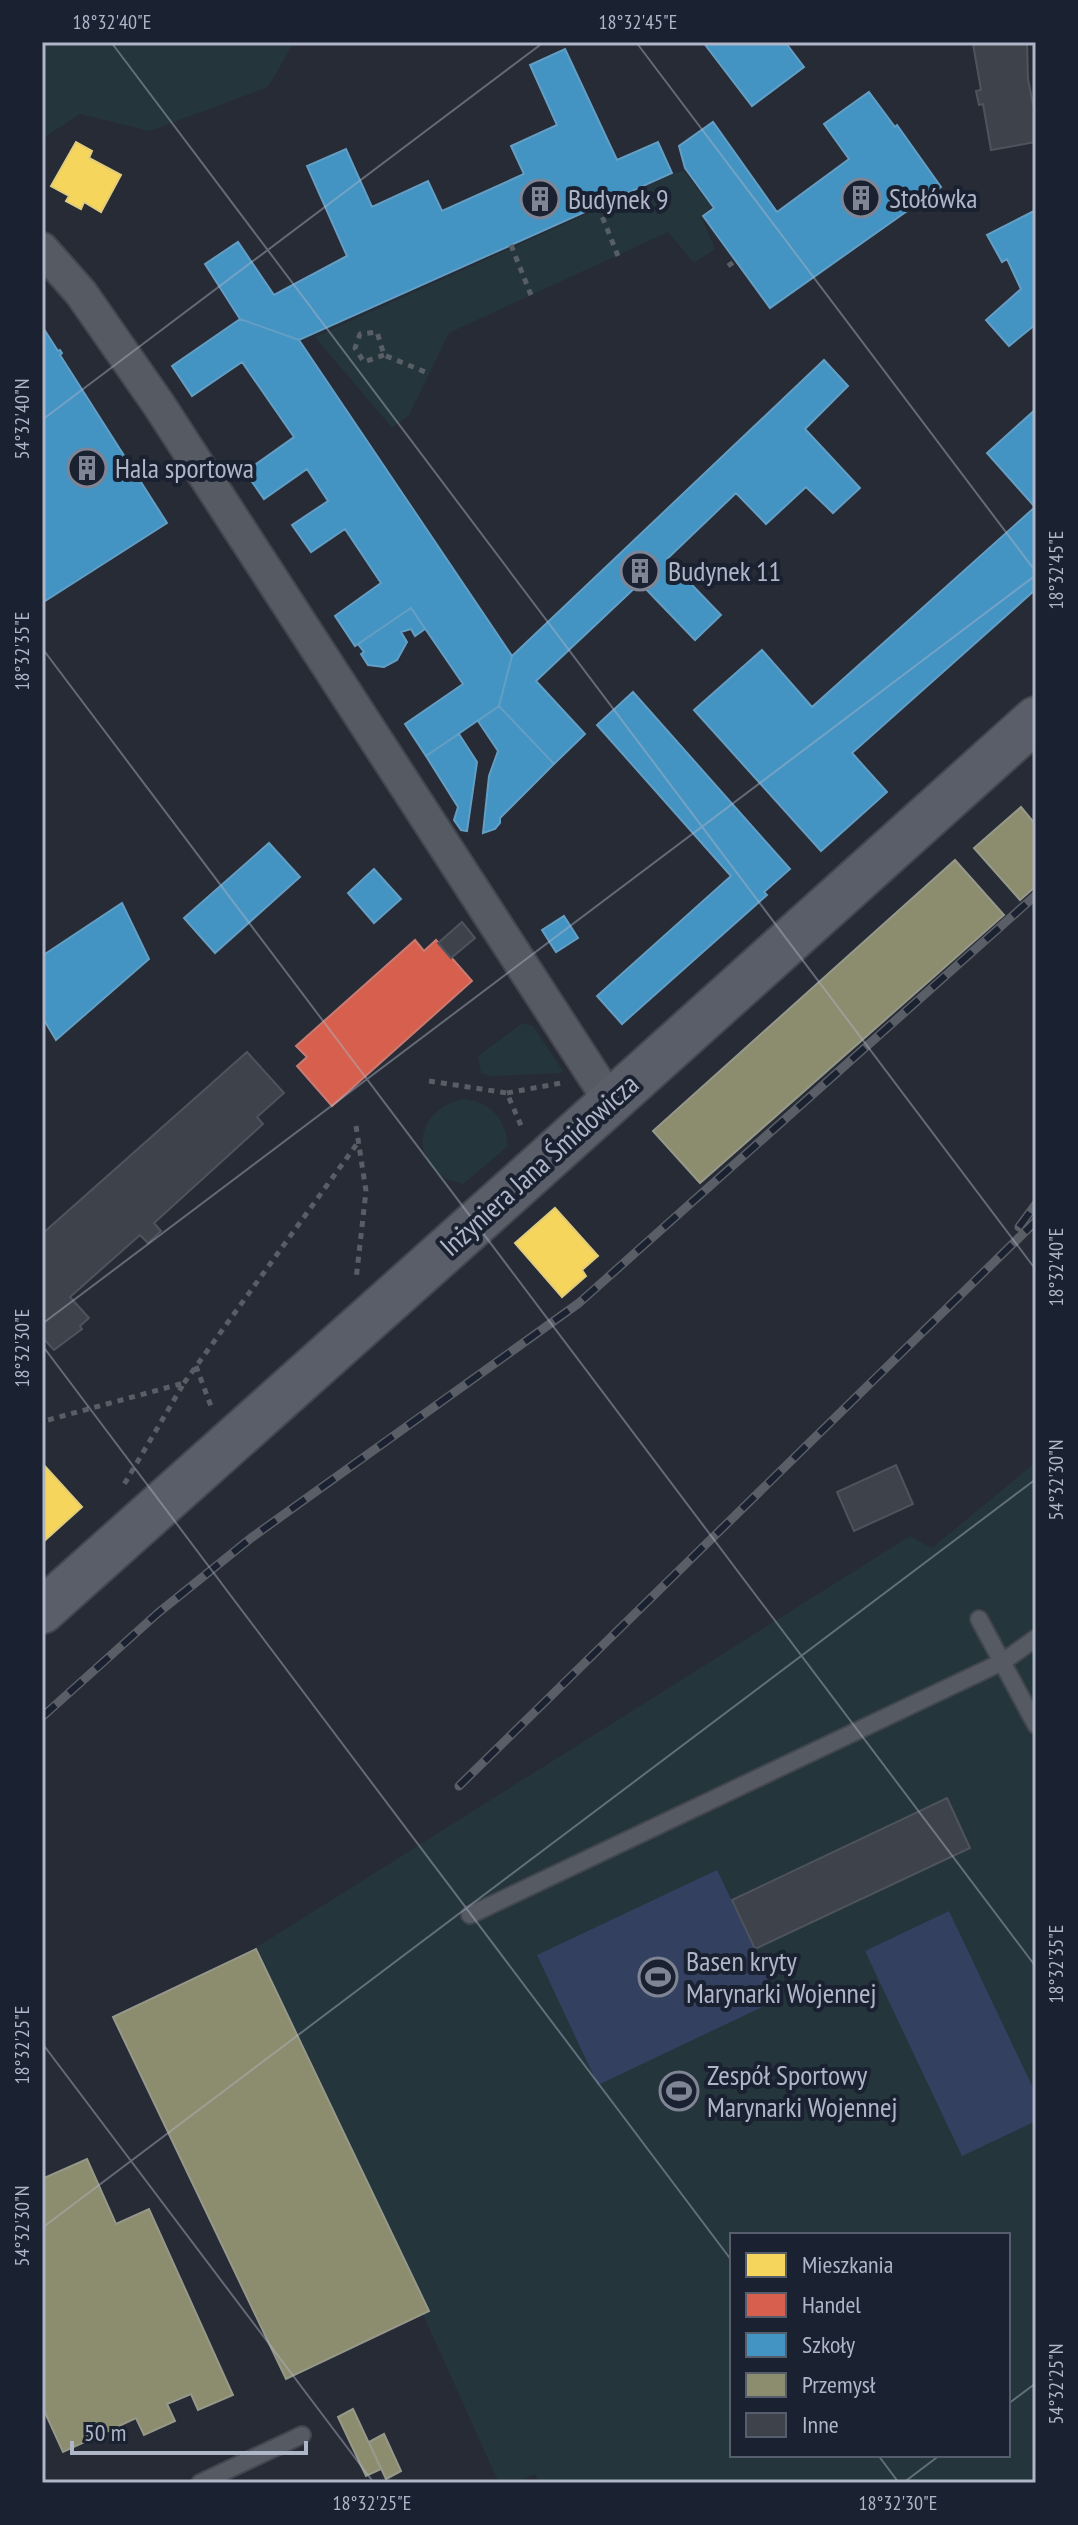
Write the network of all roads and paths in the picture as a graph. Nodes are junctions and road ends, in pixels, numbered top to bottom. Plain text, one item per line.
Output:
1 (598, 206) dead end
2 (511, 245) dead end
3 (42, 249) edge
4 (618, 256) dead end
5 (735, 261) dead end
6 (728, 266) dead end
7 (531, 295) dead end
8 (384, 355) junction
9 (430, 374) dead end
10 (1036, 719) edge
11 (429, 1081) dead end
12 (603, 1089) junction
13 (507, 1093) junction
14 (356, 1126) dead end
15 (527, 1139) dead end
16 (359, 1141) junction
17 (358, 1289) dead end
18 (196, 1365) junction
19 (184, 1383) junction
20 (214, 1416) dead end
21 (48, 1420) dead end
22 (121, 1489) dead end
23 (42, 1611) edge
24 (979, 1619) dead end
25 (1036, 1638) edge
26 (1004, 1661) junction
27 (1036, 1725) edge
28 (470, 1915) dead end
29 (302, 2435) dead end
30 (200, 2483) edge

1 - 4 path
2 - 7 path
3 - 12 street
5 - 6 path
8 - 8 path
8 - 9 path
10 - 12 street, Inżyniera Jana Śmidowicza
11 - 13 path
12 - 13 path
12 - 23 street, Inżyniera Jana Śmidowicza
13 - 15 path
14 - 16 path
16 - 17 path
16 - 18 path
18 - 19 path
18 - 20 path
19 - 21 path
19 - 22 path
24 - 26 lane
25 - 26 lane
26 - 27 lane
26 - 28 lane
29 - 30 lane

